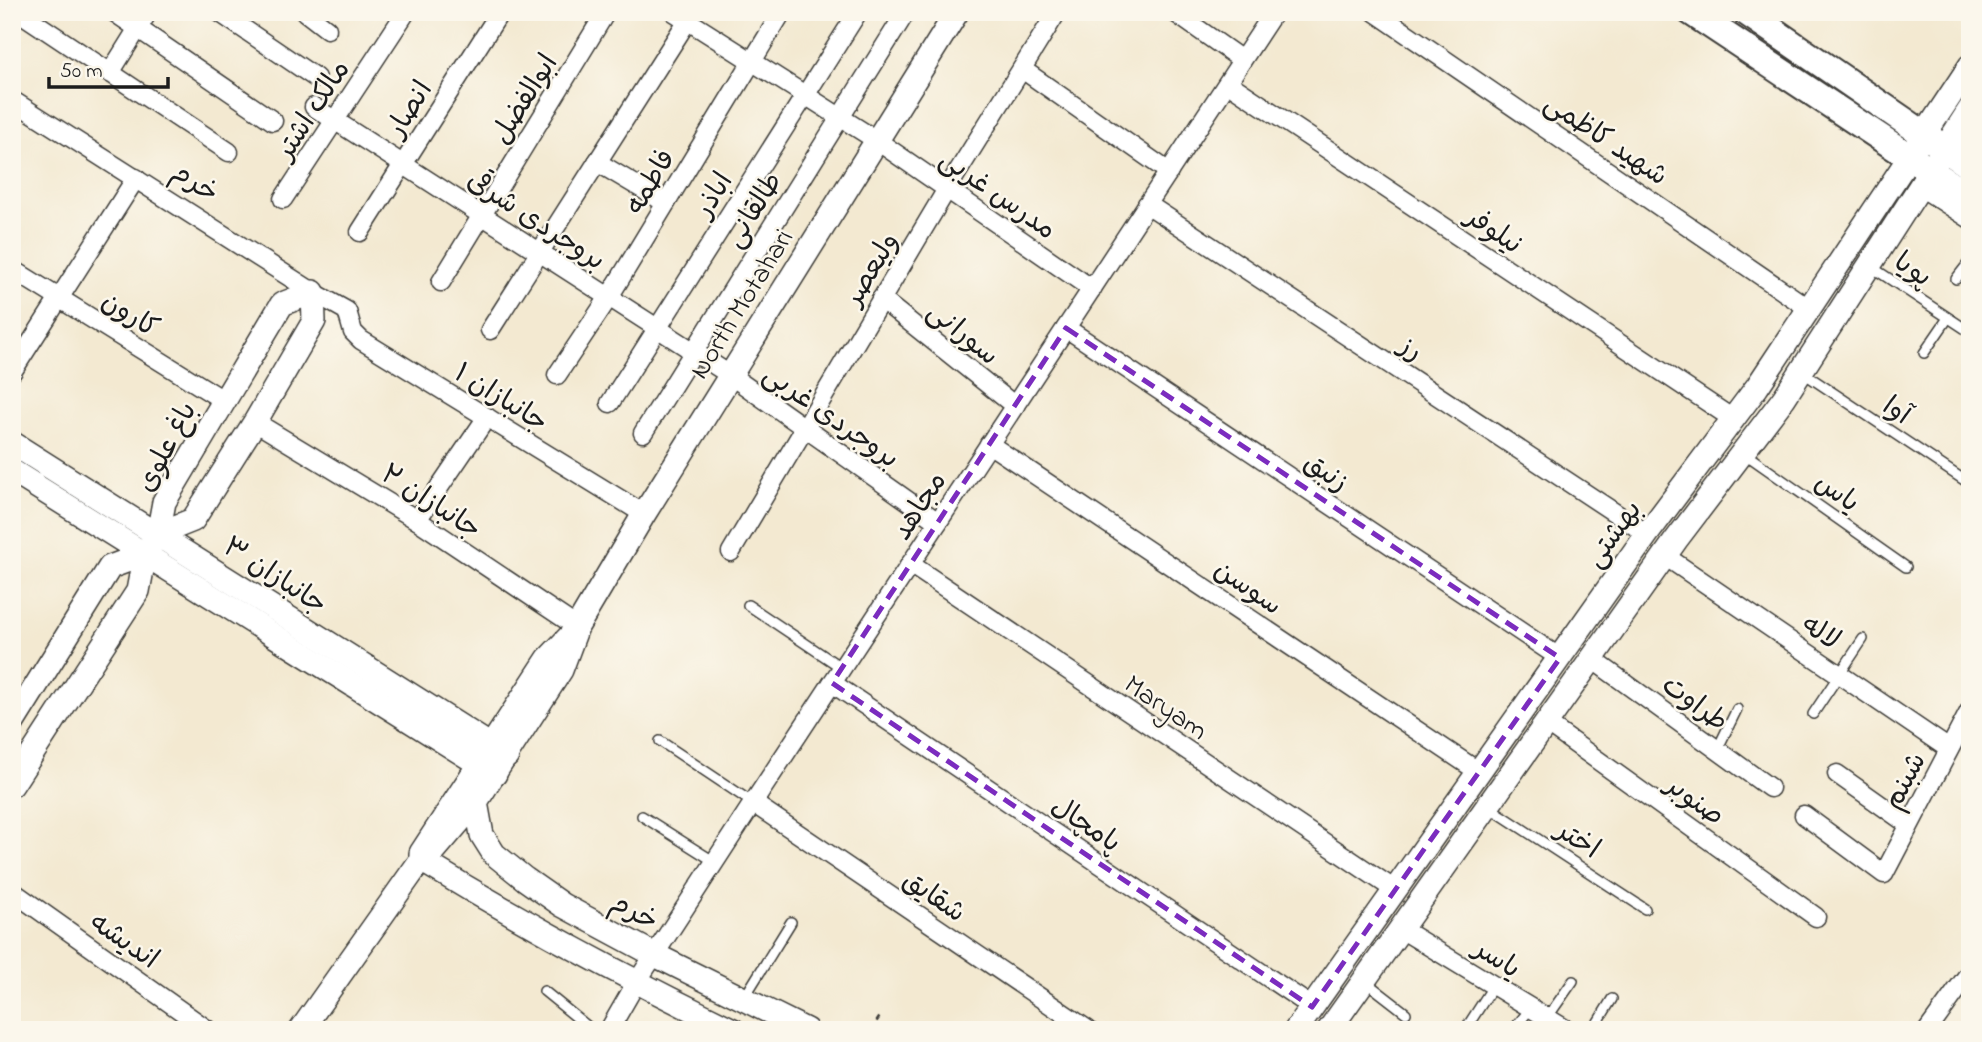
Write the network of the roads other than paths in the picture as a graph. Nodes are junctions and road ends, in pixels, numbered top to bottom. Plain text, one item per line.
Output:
1 (19, 12) edge
2 (114, 12) edge
3 (148, 12) edge
4 (219, 12) edge
5 (305, 12) edge
6 (406, 12) edge
7 (500, 12) edge
8 (606, 12) edge
9 (782, 12) edge
10 (858, 12) edge
11 (906, 12) edge
12 (957, 12) edge
13 (1057, 12) edge
14 (1174, 12) edge
15 (1274, 12) edge
16 (1375, 12) edge
17 (1691, 12) edge
18 (1746, 12) edge
19 (685, 15) edge
20 (138, 28) junction
21 (327, 29) dead end
22 (1242, 60) junction
23 (752, 62) junction
24 (1970, 66) edge
25 (1022, 69) junction
26 (110, 73) junction
27 (316, 78) dead end
28 (1228, 82) junction
29 (806, 96) junction
30 (12, 100) edge
31 (1874, 100) junction
32 (314, 107) dead end
33 (1970, 109) edge
34 (840, 117) junction
35 (335, 120) junction
36 (273, 121) dead end
37 (1856, 121) junction
38 (876, 140) junction
39 (229, 152) dead end
40 (1926, 160) junction
41 (597, 162) junction
42 (404, 164) junction
43 (1970, 166) edge
44 (1169, 172) junction
45 (136, 178) junction
46 (947, 189) junction
47 (1970, 197) edge
48 (283, 200) dead end
49 (666, 203) junction
50 (1147, 204) junction
51 (482, 215) junction
52 (1970, 219) edge
53 (1861, 229) junction
54 (360, 232) dead end
55 (1881, 245) junction
56 (539, 252) junction
57 (1970, 261) edge
58 (1869, 265) junction
59 (12, 269) edge
60 (1956, 279) dead end
61 (441, 282) dead end
62 (1092, 289) junction
63 (313, 292) junction
64 (609, 297) junction
65 (59, 299) junction
66 (881, 299) junction
67 (1808, 308) junction
68 (347, 311) joint
69 (1948, 318) junction
70 (1066, 328) junction
71 (658, 329) junction
72 (490, 330) dead end
73 (1970, 332) edge
74 (694, 352) junction
75 (1924, 353) dead end
76 (1801, 371) junction
77 (12, 372) edge
78 (557, 375) dead end
79 (730, 375) junction
80 (223, 400) junction
81 (610, 403) dead end
82 (1015, 406) junction
83 (487, 417) junction
84 (1733, 419) junction
85 (255, 422) junction
86 (806, 427) junction
87 (643, 433) dead end
88 (12, 443) edge
89 (989, 444) junction
90 (1743, 452) junction
91 (12, 471) edge
92 (1970, 484) edge
93 (644, 514) junction
94 (417, 520) junction
95 (938, 522) junction
96 (158, 534) junction
97 (1647, 534) junction
98 (731, 552) dead end
99 (145, 554) junction
100 (1665, 556) junction
101 (910, 564) junction
102 (1906, 566) dead end
103 (748, 605) dead end
104 (577, 627) junction
105 (1863, 639) dead end
106 (1560, 658) junction
107 (1592, 659) junction
108 (842, 667) junction
109 (1840, 675) junction
110 (832, 683) junction
111 (1737, 709) dead end
112 (1970, 710) edge
113 (419, 714) junction
114 (1813, 714) dead end
115 (1546, 723) junction
116 (12, 724) edge
117 (660, 741) dead end
118 (1949, 749) junction
119 (1717, 750) junction
120 (492, 760) junction
121 (1479, 772) junction
122 (1837, 774) dead end
123 (12, 785) edge
124 (1770, 788) dead end
125 (476, 802) junction
126 (753, 803) junction
127 (1488, 806) junction
128 (1804, 815) dead end
129 (642, 816) dead end
130 (1909, 825) junction
131 (421, 860) junction
132 (715, 862) junction
133 (1395, 890) junction
134 (12, 891) edge
135 (1645, 909) dead end
136 (1816, 917) dead end
137 (790, 922) dead end
138 (1401, 929) junction
139 (655, 955) junction
140 (1970, 972) edge
141 (1364, 981) junction
142 (1573, 981) dead end
143 (636, 983) junction
144 (1494, 985) junction
145 (544, 991) dead end
146 (744, 999) junction
147 (1612, 999) dead end
148 (1312, 1007) junction
149 (1531, 1008) junction
150 (1406, 1013) dead end
151 (1548, 1018) junction
152 (208, 1030) edge
153 (301, 1030) edge
154 (592, 1030) edge
155 (609, 1030) edge
156 (733, 1030) edge
157 (806, 1030) edge
158 (1088, 1030) edge
159 (1296, 1030) edge
160 (1329, 1030) edge
161 (1465, 1030) edge
162 (1513, 1030) edge
163 (1567, 1030) edge
164 (1593, 1030) edge
165 (1928, 1030) edge

1 - 26 street
2 - 20 street
3 - 20 street
4 - 27 street
5 - 21 street
6 - 35 street, مالک اشتر
7 - 42 street, انصار
8 - 51 street, ابوالفضل
9 - 23 street, فاطمه
10 - 29 street, اباذر
11 - 34 street, طالقانی
12 - 38 street, North Motahari
13 - 25 street, ولیعصر
14 - 22 street
15 - 22 street, مجاهد
16 - 67 street, شهید کاظمی
17 - 37 main road
18 - 31 main road
19 - 23 street, مدرس غربی
19 - 41 street, فاطمه
20 - 26 street
20 - 36 street
22 - 28 street, مجاهد
23 - 29 street, مدرس غربی
23 - 49 street, فاطمه
24 - 40 street, بهشتی
25 - 44 street
25 - 46 street, ولیعصر
26 - 39 street
28 - 44 street, مجاهد
28 - 84 street, نیلوفر
29 - 34 street, مدرس غربی
29 - 71 street, اباذر
30 - 45 street, خرم
31 - 37 main road
31 - 40 main road
32 - 35 street, بروجردی شرقی
33 - 40 street, بهشتی
34 - 38 street, مدرس غربی
34 - 74 street, طالقانی
35 - 42 street, بروجردی شرقی
35 - 48 street, مالک اشتر
37 - 40 main road
38 - 46 street, مدرس غربی
38 - 79 street, North Motahari
40 - 43 main road
40 - 47 main road
40 - 52 street
40 - 53 street, بهشتی
40 - 55 street, بهشتی
41 - 49 street
41 - 56 street, فاطمه
42 - 51 street, بروجردی شرقی
42 - 54 street, انصار
44 - 50 street, مجاهد
45 - 63 street, خرم
45 - 65 street
46 - 62 street, مدرس غربی
46 - 66 street, ولیعصر
49 - 64 street, فاطمه
50 - 62 street, مجاهد
50 - 97 street, رز
51 - 56 street, بروجردی شرقی
51 - 61 street, ابوالفضل
53 - 55 street
53 - 67 street, بهشتی
55 - 58 street, بهشتی
56 - 64 street, بروجردی شرقی
56 - 72 street, فاطمه
57 - 60 lane
58 - 69 lane, پویا
58 - 76 street, بهشتی
59 - 65 street, کارون
62 - 70 street, مجاهد
63 - 68 street, خرم
63 - 80 street, باغ علوی
63 - 85 street, باغ علوی
64 - 71 street, بروجردی شرقی
64 - 78 street, فاطمه
65 - 77 street
65 - 80 street, کارون
66 - 82 street, سورانی
66 - 86 street, ولیعصر
67 - 84 street, بهشتی
68 - 83 street, جانبازان ۱
69 - 73 lane, پویا
69 - 75 lane
70 - 82 street, مجاهد
70 - 106 street, زنبق
71 - 74 street, بروجردی شرقی
71 - 81 street, اباذر
74 - 79 street, بروجردی شرقی
74 - 87 street, طالقانی
76 - 90 street, بهشتی
76 - 92 lane, آوا
79 - 86 street, بروجردی غربی
79 - 93 street, North Motahari
80 - 96 street, باغ علوی
82 - 89 street, مجاهد
83 - 93 street, جانبازان ۱
83 - 94 street
84 - 97 street, بهشتی
85 - 94 street, جانبازان ۲
85 - 96 street, باغ علوی
86 - 95 street, بروجردی غربی
86 - 98 street, ولیعصر
88 - 96 street, جانبازان ۳
89 - 95 street, مجاهد
89 - 121 street, سوسن
90 - 100 street, بهشتی
90 - 102 lane, یاس
91 - 99 street, جانبازان ۳
93 - 104 street, North Motahari
94 - 104 street, جانبازان ۲
95 - 101 street, مجاهد
96 - 99 street
96 - 113 street, جانبازان ۳
97 - 106 street, بهشتی
99 - 113 street, جانبازان ۳
99 - 116 street
99 - 123 street
100 - 107 street, بهشتی
100 - 109 street, لاله
101 - 108 street, مجاهد
101 - 133 street, Maryam
103 - 108 lane
104 - 120 street, North Motahari
105 - 109 lane
106 - 121 street, بهشتی
107 - 115 street, بهشتی
107 - 119 street, طراوت
108 - 110 street, مجاهد
109 - 114 lane
109 - 118 street, لاله
110 - 126 street, مجاهد
110 - 148 street, پامچال
111 - 119 lane
112 - 118 street, شبنم
113 - 120 street, جانبازان ۳
115 - 127 street, بهشتی
115 - 136 street, صنوبر
117 - 126 lane
118 - 130 street, شبنم
119 - 124 street, طراوت
120 - 125 street, North Motahari
120 - 131 street, North Motahari
121 - 133 street, بهشتی
122 - 130 street
125 - 131 street, North Motahari
125 - 139 street, خرم
126 - 132 street, مجاهد
126 - 158 street, شقایق
127 - 135 lane, اختر
127 - 138 street, بهشتی
128 - 130 street, شبنم
129 - 132 lane
131 - 143 street
131 - 153 street
132 - 139 street, مجاهد
133 - 148 street, بهشتی
134 - 152 street, اندیشه
137 - 146 lane
138 - 141 street, بهشتی
138 - 144 street, یاسر
139 - 143 street, مجاهد
139 - 146 street, خرم
140 - 165 street
141 - 150 lane
141 - 160 street, بهشتی
142 - 151 lane
143 - 155 street, مجاهد
143 - 156 street
144 - 149 street, یاسر
144 - 161 lane
145 - 154 lane
146 - 157 street, خرم
147 - 164 lane
148 - 159 street, بهشتی
149 - 151 street, یاسر
149 - 162 lane
151 - 163 street, یاسر

